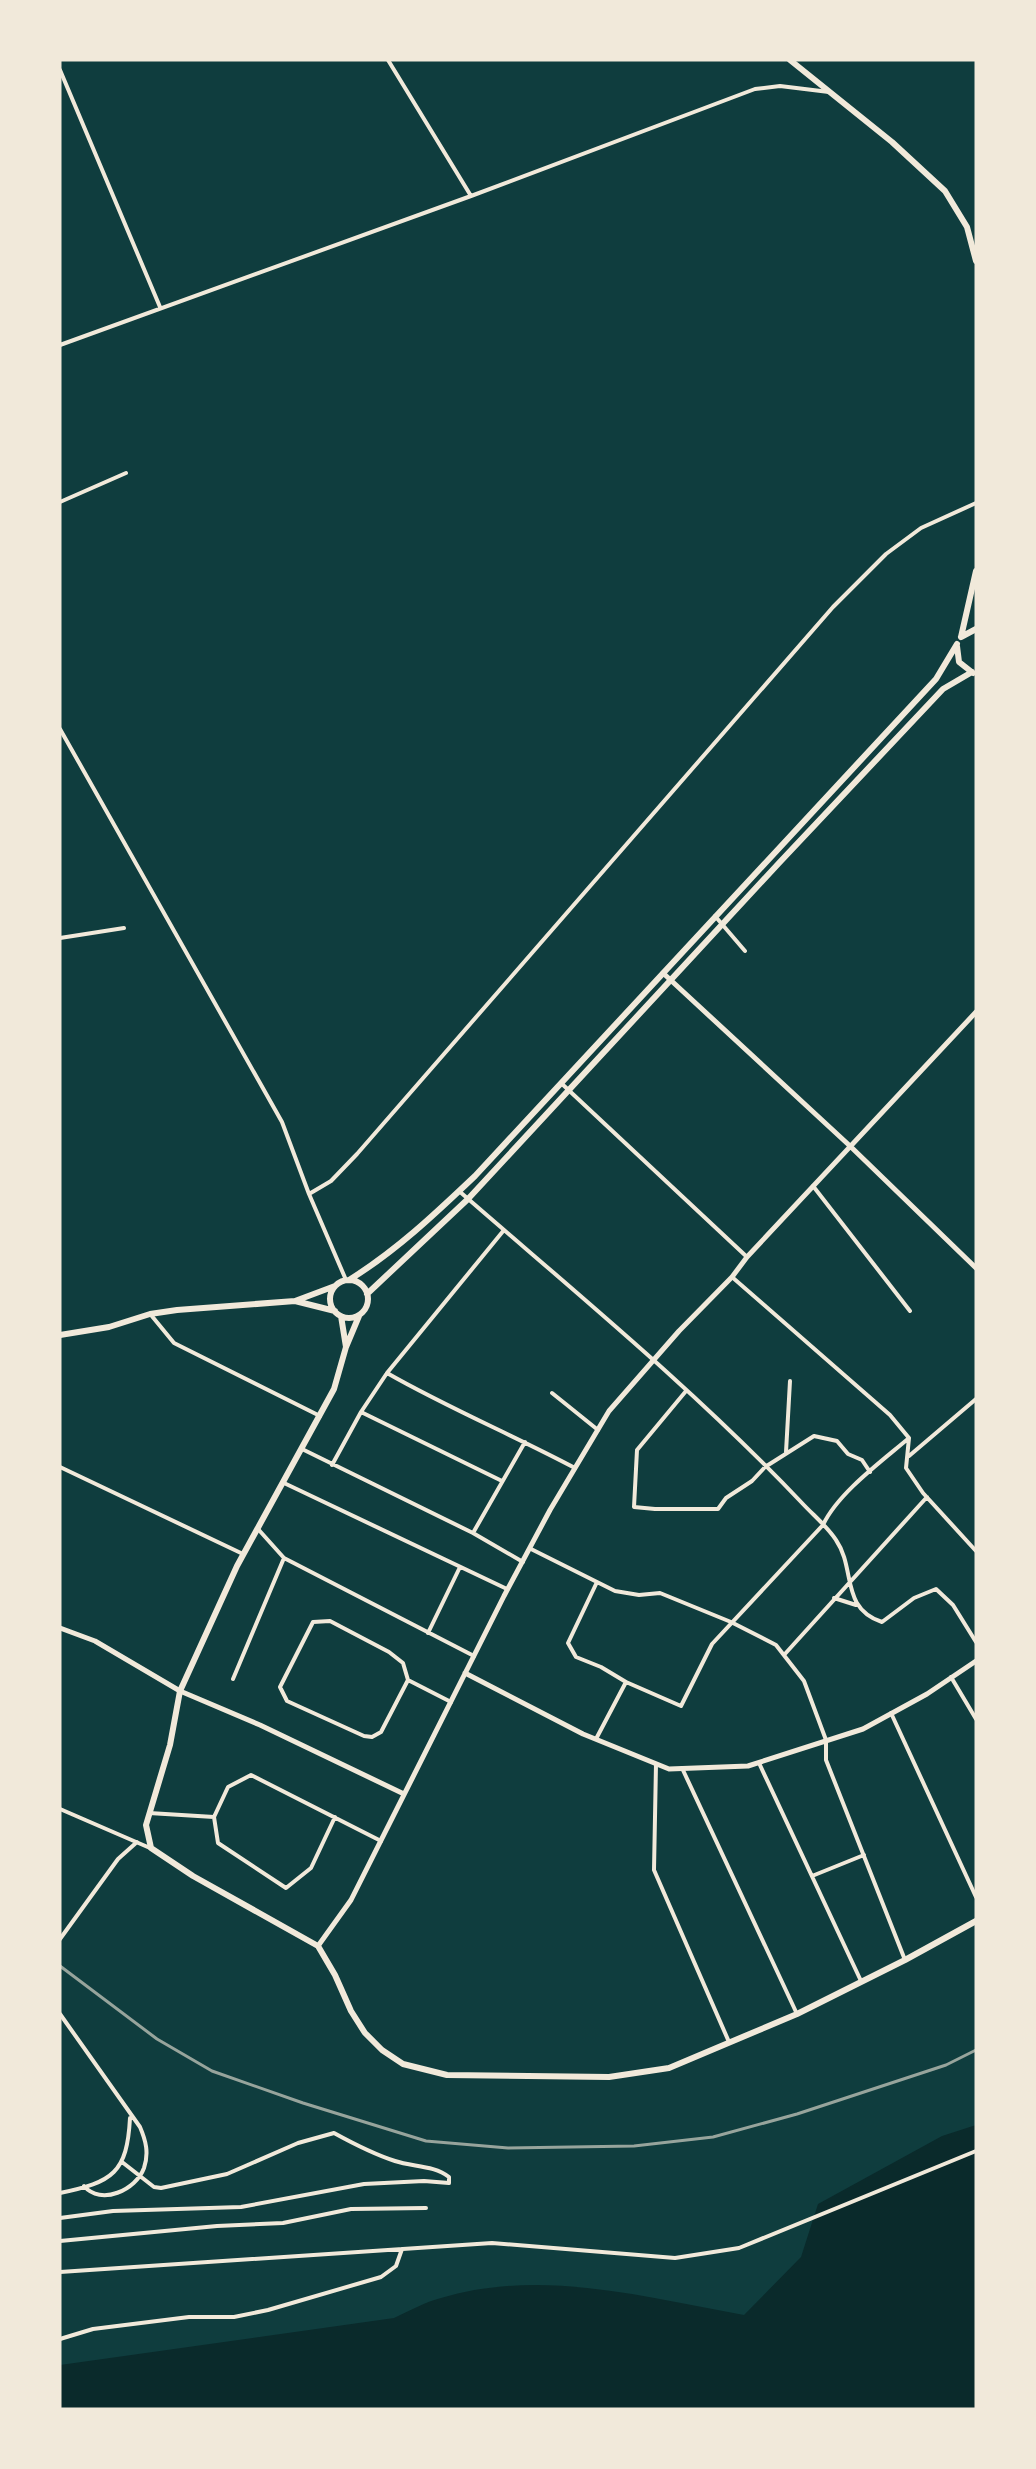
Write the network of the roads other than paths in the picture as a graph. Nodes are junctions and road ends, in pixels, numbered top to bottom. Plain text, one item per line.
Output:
1 (388, 60) edge
2 (790, 60) edge
3 (60, 70) edge
4 (830, 92) junction
5 (471, 196) junction
6 (976, 256) edge
7 (160, 307) junction
8 (60, 345) edge
9 (126, 473) dead end
10 (60, 502) edge
11 (976, 503) edge
12 (976, 571) edge
13 (976, 629) edge
14 (961, 637) junction
15 (957, 644) junction
16 (974, 673) edge
17 (60, 729) edge
18 (715, 916) junction
19 (723, 923) junction
20 (124, 928) dead end
21 (60, 938) edge
22 (745, 951) dead end
23 (663, 973) junction
24 (671, 981) junction
25 (976, 1011) edge
26 (561, 1083) junction
27 (570, 1092) junction
28 (850, 1146) junction
29 (813, 1185) junction
30 (459, 1191) junction
31 (309, 1194) junction
32 (468, 1199) junction
33 (504, 1230) junction
34 (747, 1257) junction
35 (976, 1268) edge
36 (732, 1277) junction
37 (348, 1280) junction
38 (335, 1286) junction
39 (367, 1294) junction
40 (295, 1301) junction
41 (910, 1311) dead end
42 (150, 1314) junction
43 (338, 1314) junction
44 (360, 1314) junction
45 (60, 1330) edge
46 (69, 1332) junction
47 (60, 1335) edge
48 (346, 1347) junction
49 (654, 1359) junction
50 (387, 1373) junction
51 (790, 1381) dead end
52 (686, 1390) junction
53 (552, 1393) dead end
54 (976, 1399) edge
55 (361, 1412) junction
56 (320, 1416) junction
57 (598, 1430) junction
58 (909, 1438) junction
59 (525, 1442) junction
60 (302, 1449) junction
61 (786, 1452) junction
62 (909, 1456) junction
63 (332, 1466) junction
64 (60, 1467) edge
65 (765, 1467) junction
66 (575, 1468) junction
67 (870, 1472) junction
68 (502, 1481) junction
69 (284, 1483) junction
70 (927, 1497) junction
71 (822, 1525) junction
72 (258, 1529) junction
73 (473, 1533) junction
74 (531, 1549) junction
75 (976, 1551) edge
76 (244, 1554) junction
77 (284, 1558) junction
78 (524, 1562) junction
79 (460, 1567) junction
80 (597, 1582) junction
81 (849, 1582) junction
82 (508, 1590) junction
83 (834, 1598) junction
84 (857, 1606) junction
85 (731, 1623) junction
86 (60, 1628) edge
87 (428, 1633) junction
88 (976, 1642) edge
89 (784, 1655) junction
90 (474, 1656) junction
91 (976, 1661) edge
92 (465, 1673) junction
93 (951, 1677) junction
94 (233, 1679) dead end
95 (408, 1680) junction
96 (626, 1682) junction
97 (180, 1691) junction
98 (451, 1702) junction
99 (891, 1713) junction
100 (976, 1719) edge
101 (596, 1739) junction
102 (826, 1740) junction
103 (759, 1762) junction
104 (656, 1764) junction
105 (682, 1768) junction
106 (404, 1794) junction
107 (60, 1809) edge
108 (150, 1813) junction
109 (214, 1817) junction
110 (335, 1817) junction
111 (381, 1841) junction
112 (137, 1842) junction
113 (151, 1848) junction
114 (864, 1855) junction
115 (812, 1876) junction
116 (976, 1897) edge
117 (976, 1921) edge
118 (60, 1939) edge
119 (318, 1946) junction
120 (905, 1960) junction
121 (861, 1982) junction
122 (60, 2014) edge
123 (797, 2014) junction
124 (729, 2042) junction
125 (130, 2117) junction
126 (976, 2151) edge
127 (122, 2162) junction
128 (140, 2176) junction
129 (84, 2186) junction
130 (60, 2193) edge
131 (426, 2208) dead end
132 (60, 2218) edge
133 (60, 2241) edge
134 (402, 2249) junction
135 (60, 2272) edge
136 (60, 2339) edge

1 - 5 street
2 - 4 main road
3 - 7 street
4 - 5 street
4 - 6 main road
5 - 7 street
7 - 8 street
9 - 10 street
11 - 31 street
12 - 14 main road
13 - 14 main road
14 - 15 main road
15 - 16 main road
15 - 18 main road
16 - 19 main road
17 - 31 street
18 - 19 street
18 - 23 main road
19 - 22 street
19 - 24 main road
20 - 21 street
23 - 24 street
23 - 26 main road
24 - 27 main road
24 - 28 street
25 - 28 street
26 - 27 street
26 - 30 main road
27 - 32 main road
27 - 34 street
28 - 29 street
28 - 35 street
29 - 34 street
29 - 41 street
30 - 32 street
30 - 37 main road
31 - 37 street
32 - 33 street
32 - 39 main road
33 - 49 street
33 - 50 street
34 - 36 street
36 - 49 street
36 - 58 street
37 - 38 main road
37 - 39 main road
38 - 40 main road
38 - 43 main road
39 - 44 main road
40 - 42 main road
40 - 43 main road
42 - 46 main road
42 - 56 street
43 - 44 main road
43 - 48 main road
44 - 48 main road
45 - 46 main road
46 - 47 main road
48 - 56 main road
49 - 52 street
49 - 57 street
50 - 55 street
50 - 59 street
51 - 61 street
52 - 65 street
52 - 65 street
53 - 57 street
54 - 62 street
55 - 63 street
55 - 68 street
56 - 60 main road
57 - 66 street
58 - 62 street
58 - 67 street
59 - 66 street
59 - 68 street
60 - 63 street
60 - 69 main road
61 - 65 street
61 - 67 street
62 - 70 street
63 - 73 street
64 - 76 street
65 - 71 street
66 - 74 street
67 - 71 street
68 - 73 street
69 - 72 main road
69 - 79 street
70 - 75 street
70 - 81 street
71 - 81 street
71 - 85 street
72 - 76 main road
72 - 77 street
73 - 78 street
74 - 78 street
74 - 80 street
76 - 97 main road
77 - 87 street
77 - 94 street
78 - 82 street
79 - 82 street
79 - 87 street
80 - 85 street
80 - 96 street
81 - 83 street
81 - 84 street
82 - 90 street
83 - 84 street
83 - 89 street
84 - 88 street
85 - 89 street
85 - 96 street
86 - 97 street
87 - 90 street
89 - 102 street
90 - 92 street
91 - 93 street
92 - 98 street
92 - 101 street
93 - 99 street
93 - 100 street
95 - 95 street
95 - 98 street
96 - 101 street
97 - 106 street
97 - 108 main road
98 - 106 street
99 - 102 street
99 - 116 street
101 - 104 street
102 - 103 street
102 - 114 street
103 - 105 street
103 - 115 street
104 - 105 street
104 - 124 street
105 - 123 street
106 - 111 street
107 - 112 street
108 - 109 street
108 - 113 main road
109 - 110 street
109 - 110 street
110 - 111 street
111 - 119 street
112 - 113 street
112 - 118 street
113 - 119 main road
114 - 115 street
114 - 120 street
115 - 121 street
117 - 120 main road
119 - 124 main road
120 - 121 main road
121 - 123 main road
122 - 125 street
123 - 124 main road
125 - 127 street
125 - 128 street
126 - 134 street
127 - 128 street
127 - 129 street
128 - 129 street
128 - 132 street
129 - 130 street
131 - 133 street
134 - 135 street
134 - 136 street

